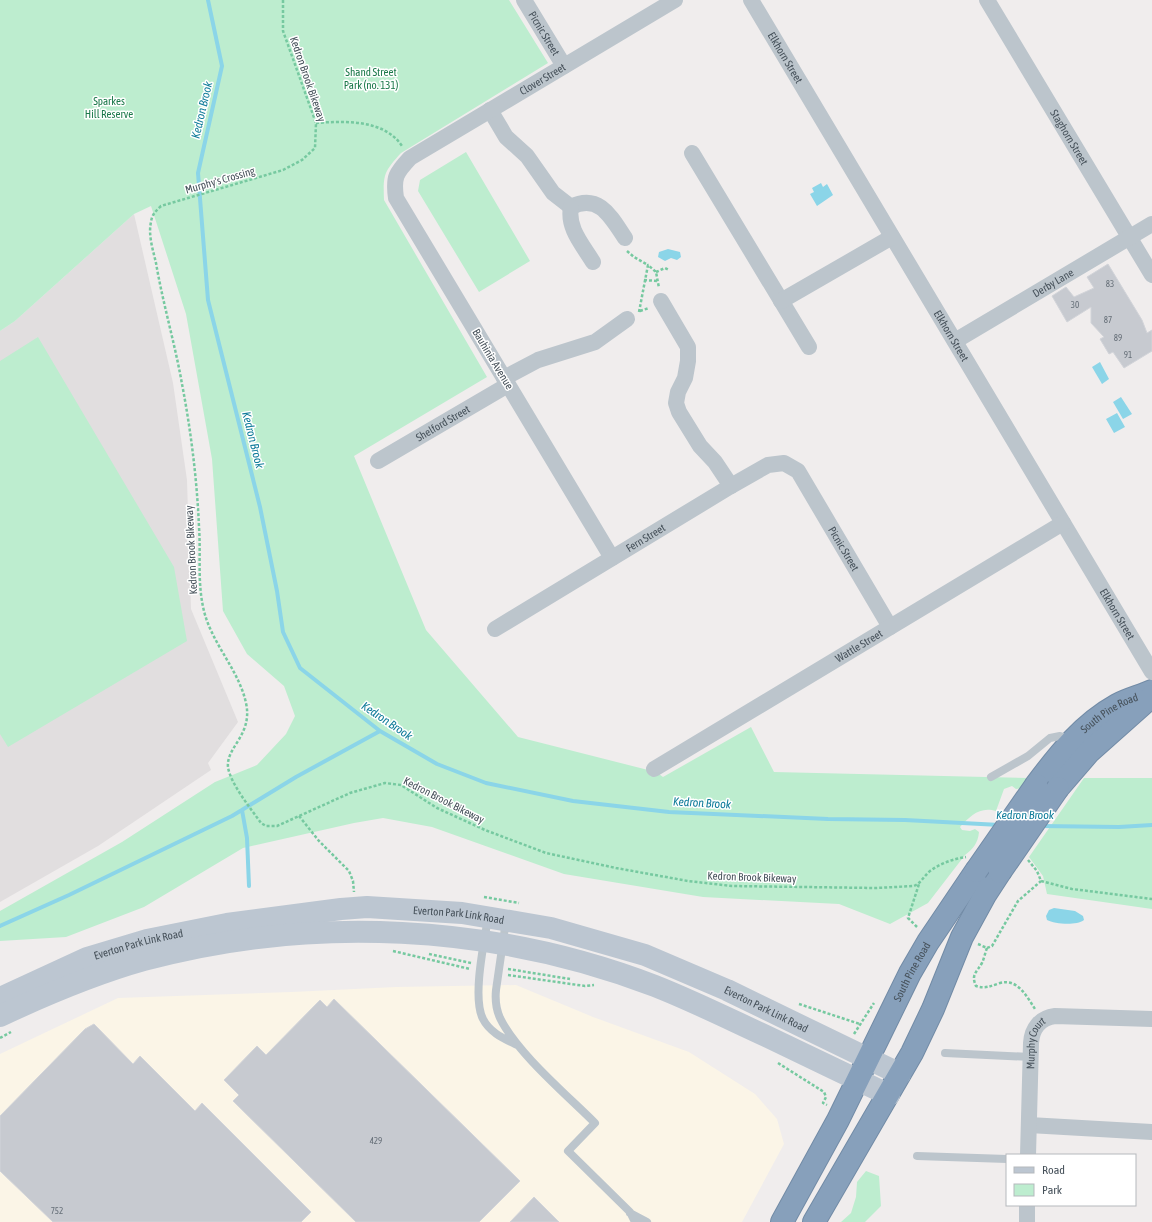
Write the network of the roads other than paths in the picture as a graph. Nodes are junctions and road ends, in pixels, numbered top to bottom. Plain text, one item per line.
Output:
1 (524, 0) edge
2 (675, 0) edge
3 (751, 0) edge
4 (987, 0) edge
5 (564, 66) junction
6 (490, 110) junction
7 (692, 153) dead end
8 (410, 158) joint
9 (570, 207) junction
10 (1152, 224) edge
11 (892, 236) junction
12 (1130, 237) junction
13 (626, 238) road end
14 (593, 262) dead end
15 (1152, 275) edge
16 (661, 301) road end
17 (782, 301) junction
18 (627, 319) road end
19 (955, 342) junction
20 (810, 347) dead end
21 (506, 382) junction
22 (378, 461) dead end
23 (798, 471) joint
24 (731, 486) junction
25 (1063, 522) junction
26 (612, 558) junction
27 (890, 627) junction
28 (495, 629) dead end
29 (1152, 672) edge
30 (1152, 691) edge
31 (1152, 696) edge
32 (1080, 746) junction
33 (654, 769) dead end
34 (991, 777) dead end
35 (497, 918) junction
36 (494, 943) junction
37 (0, 998) edge
38 (0, 1016) edge
39 (1152, 1019) edge
40 (518, 1046) junction
41 (945, 1053) dead end
42 (1030, 1057) junction
43 (868, 1059) junction
44 (900, 1074) junction
45 (858, 1080) junction
46 (889, 1095) junction
47 (1029, 1125) junction
48 (1152, 1132) edge
49 (1028, 1154) edge
50 (917, 1156) dead end
51 (1006, 1159) edge
52 (1027, 1206) edge
53 (630, 1212) junction
54 (635, 1222) edge
55 (647, 1222) edge
56 (782, 1222) edge
57 (814, 1222) edge
58 (1027, 1222) edge

1 - 5 street, Picnic Street
2 - 5 street, Clover Street
3 - 11 street, Elkhorn Street
4 - 12 street, Staghorn Street
5 - 6 street, Clover Street
6 - 8 street, Clover Street
6 - 9 street
7 - 17 street
8 - 21 street, Bauhinia Avenue
9 - 13 street
9 - 14 street
10 - 12 street, Derby Lane
11 - 17 street
11 - 19 street, Elkhorn Street
12 - 15 street, Staghorn Street
12 - 19 street, Derby Lane
16 - 24 street
17 - 20 street
18 - 21 street, Shelford Street
19 - 25 street, Elkhorn Street
21 - 22 street, Shelford Street
21 - 26 street, Bauhinia Avenue
23 - 24 street, Fern Street
23 - 27 street, Picnic Street
24 - 26 street, Fern Street
25 - 27 street, Wattle Street
25 - 29 street, Elkhorn Street
26 - 28 street, Fern Street
27 - 33 street, Wattle Street
30 - 32 highway, South Pine Road
31 - 32 highway, South Pine Road
32 - 34 lane, South Pine Road
32 - 43 highway, South Pine Road, bridge
32 - 44 highway, South Pine Road, bridge
35 - 36 lane
35 - 36 lane
35 - 37 main road, Everton Park Link Road
35 - 43 main road, Everton Park Link Road
36 - 38 main road, Everton Park Link Road
36 - 40 lane
36 - 40 lane
36 - 45 main road, Everton Park Link Road
39 - 42 street, Murphy Court
40 - 53 lane
41 - 42 lane
42 - 47 street, Murphy Court
43 - 44 main road, Everton Park Link Road
43 - 45 highway, South Pine Road
44 - 46 highway, South Pine Road
45 - 46 main road, Everton Park Link Road
45 - 56 highway, South Pine Road
46 - 57 highway, South Pine Road
47 - 48 street
47 - 49 street, Murphy Court
50 - 51 lane
52 - 58 street
53 - 54 lane
53 - 55 lane

